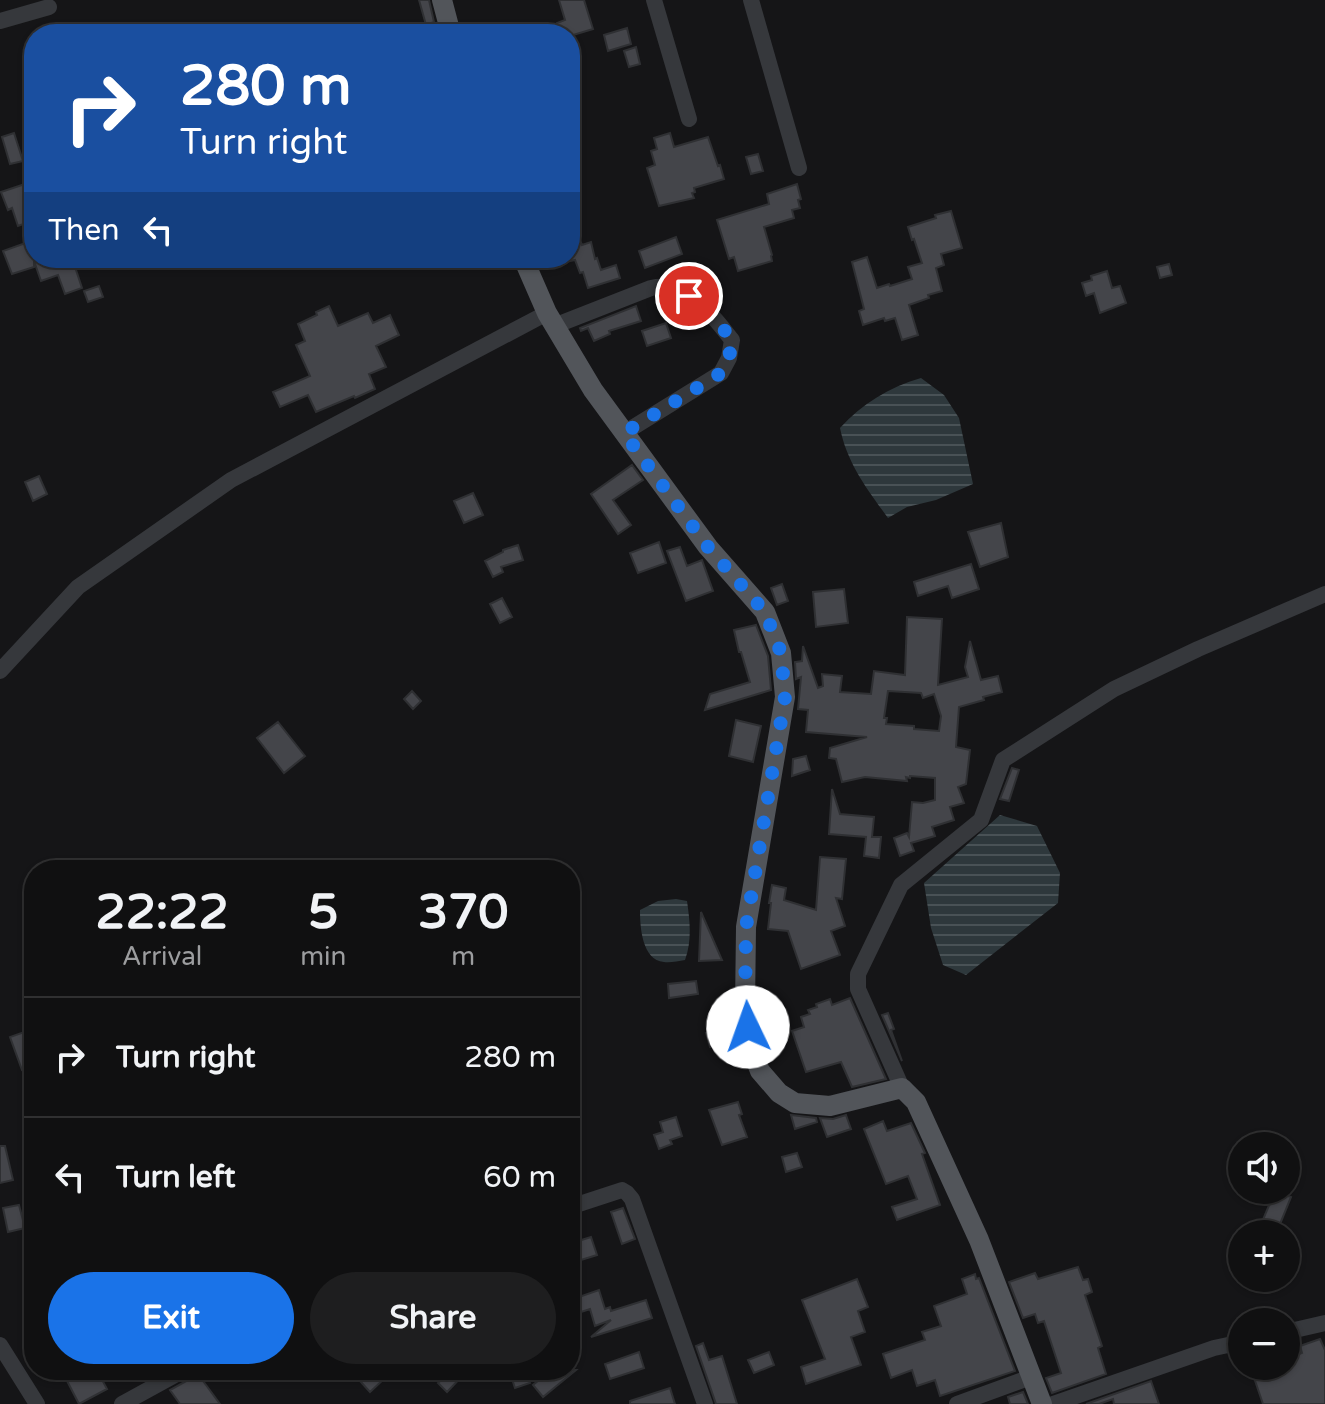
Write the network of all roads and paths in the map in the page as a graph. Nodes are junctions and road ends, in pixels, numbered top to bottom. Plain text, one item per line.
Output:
1 (442, 0) edge
2 (654, 0) edge
3 (751, 0) edge
4 (49, 7) dead end
5 (0, 21) edge
6 (448, 24) edge
7 (689, 119) dead end
8 (799, 168) dead end
9 (527, 268) edge
10 (550, 320) junction
11 (624, 433) junction
12 (1325, 594) edge
13 (1, 669) edge
14 (902, 1088) junction
15 (580, 1204) edge
16 (1325, 1323) edge
17 (1300, 1329) edge
18 (0, 1345) edge
19 (1228, 1345) edge
20 (1031, 1377) junction
21 (166, 1380) edge
22 (37, 1404) edge
23 (122, 1404) edge
24 (705, 1404) edge
25 (957, 1404) edge
26 (1042, 1404) edge
27 (1053, 1404) edge

1 - 6 main road
2 - 7 street
3 - 8 street
4 - 5 street
9 - 10 main road
10 - 11 main road
10 - 11 street
10 - 13 street
11 - 14 main road
12 - 14 street
14 - 20 main road
15 - 24 street
16 - 17 street
18 - 22 street
19 - 27 street
20 - 25 street
20 - 26 main road
21 - 23 street

